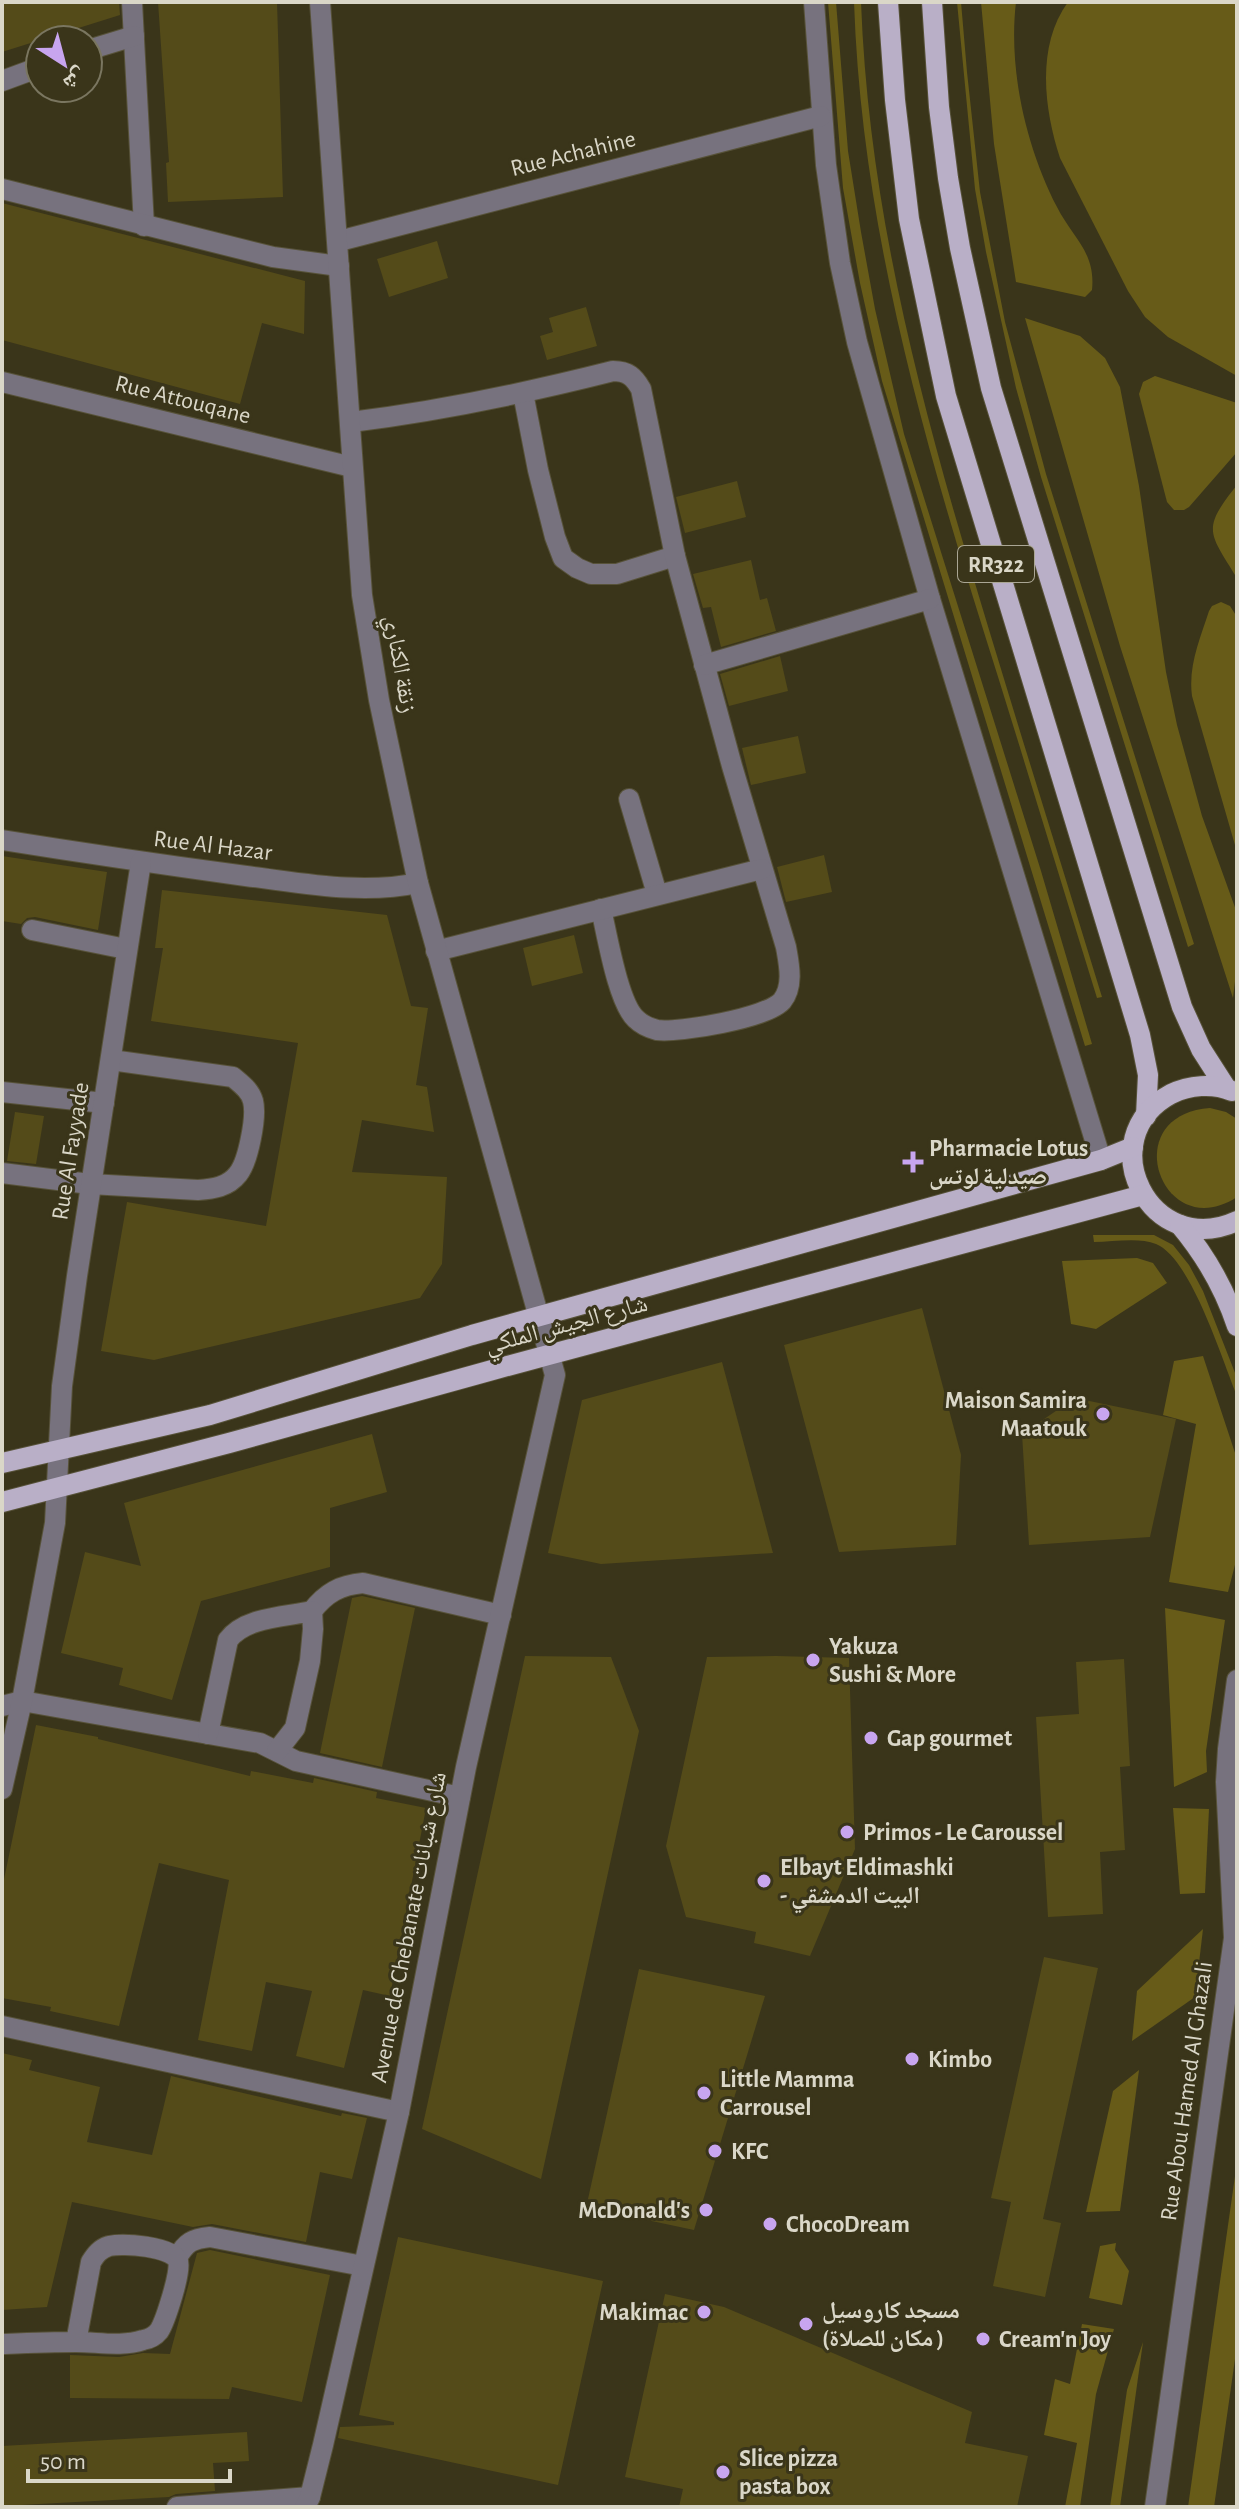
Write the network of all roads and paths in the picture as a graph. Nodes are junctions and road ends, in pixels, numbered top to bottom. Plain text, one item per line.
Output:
1 (132, 2) edge
2 (320, 2) edge
3 (814, 2) edge
4 (888, 2) edge
5 (932, 2) edge
6 (134, 36) junction
7 (104, 45) edge
8 (24, 73) edge
9 (2, 81) edge
10 (821, 116) junction
11 (2, 189) edge
12 (144, 226) junction
13 (339, 241) junction
14 (339, 266) junction
15 (2, 382) edge
16 (523, 393) junction
17 (351, 422) junction
18 (352, 467) junction
19 (675, 556) junction
20 (930, 599) junction
21 (704, 665) junction
22 (629, 799) dead end
23 (2, 840) edge
24 (141, 862) junction
25 (762, 869) junction
26 (418, 883) junction
27 (657, 894) junction
28 (601, 909) junction
29 (32, 930) dead end
30 (126, 949) junction
31 (436, 951) junction
32 (111, 1060) junction
33 (1232, 1091) edge
34 (2, 1092) edge
35 (104, 1103) junction
36 (1146, 1116) junction
37 (1133, 1147) junction
38 (1101, 1160) junction
39 (2, 1173) edge
40 (90, 1184) junction
41 (1143, 1195) junction
42 (1237, 1221) edge
43 (1180, 1225) junction
44 (539, 1318) junction
45 (1237, 1326) edge
46 (549, 1356) junction
47 (58, 1449) junction
48 (2, 1463) edge
49 (57, 1488) junction
50 (2, 1502) edge
51 (312, 1611) junction
52 (501, 1615) junction
53 (1237, 1680) edge
54 (12, 1704) edge
55 (208, 1734) junction
56 (277, 1751) junction
57 (2, 1789) edge
58 (460, 1797) junction
59 (2, 2026) edge
60 (399, 2112) junction
61 (177, 2258) junction
62 (363, 2266) junction
63 (76, 2342) junction
64 (2, 2344) edge
65 (308, 2502) edge
66 (177, 2507) edge
67 (1155, 2507) edge

1 - 6 street
2 - 13 street, زنقة الكناري
3 - 10 street
4 - 36 main road, RR322
5 - 33 main road, RR322
6 - 7 street
6 - 12 street
8 - 9 street
10 - 13 street, Rue Achahine
10 - 20 street
11 - 12 street
12 - 14 street
13 - 14 street, زنقة الكناري
14 - 17 street, زنقة الكناري
15 - 18 street, Rue Attouqane
16 - 17 street
16 - 19 street
16 - 19 street
17 - 18 street, زنقة الكناري
18 - 26 street, زنقة الكناري
19 - 21 street
20 - 21 street
20 - 38 street
21 - 25 street
22 - 27 street
23 - 24 street, Rue Al Hazar
24 - 26 street, Rue Al Hazar
24 - 30 street, Rue Al Fayyade
25 - 27 street
25 - 28 street
26 - 31 street, زنقة الكناري
27 - 28 street
28 - 31 street
29 - 30 street
30 - 32 street, Rue Al Fayyade
31 - 44 street, زنقة الكناري
32 - 35 street, Rue Al Fayyade
32 - 40 street
33 - 36 main road, RR322
34 - 35 street
35 - 40 street, Rue Al Fayyade
36 - 37 main road, RR322
37 - 38 main road, شارع الجيش الملكي
37 - 41 main road
38 - 44 main road, شارع الجيش الملكي
39 - 40 street
40 - 47 street, Rue Al Fayyade
41 - 43 main road
41 - 46 main road, شارع الجيش الملكي
42 - 43 main road
43 - 45 main road
44 - 46 street, زنقة الكناري
44 - 47 main road, شارع الجيش الملكي
46 - 49 main road, شارع الجيش الملكي
46 - 52 street, Avenue de Chebanate شارع شبانات
47 - 48 main road, شارع الجيش الملكي
47 - 49 street, Rue Al Fayyade
49 - 50 main road, شارع الجيش الملكي
49 - 54 street, Rue Al Fayyade
51 - 52 street
51 - 55 street
51 - 56 street
52 - 58 street, Avenue de Chebanate شارع شبانات
53 - 67 street, Rue Abou Hamed Al Ghazali
54 - 55 street
54 - 57 street, Rue Al Fayyade
55 - 56 street
56 - 58 street
58 - 60 street, Avenue de Chebanate شارع شبانات
59 - 60 street
60 - 62 street, Avenue de Chebanate شارع شبانات
61 - 62 street
61 - 63 street
61 - 63 street
62 - 65 street, Avenue de Chebanate شارع شبانات
63 - 64 street
65 - 66 street

